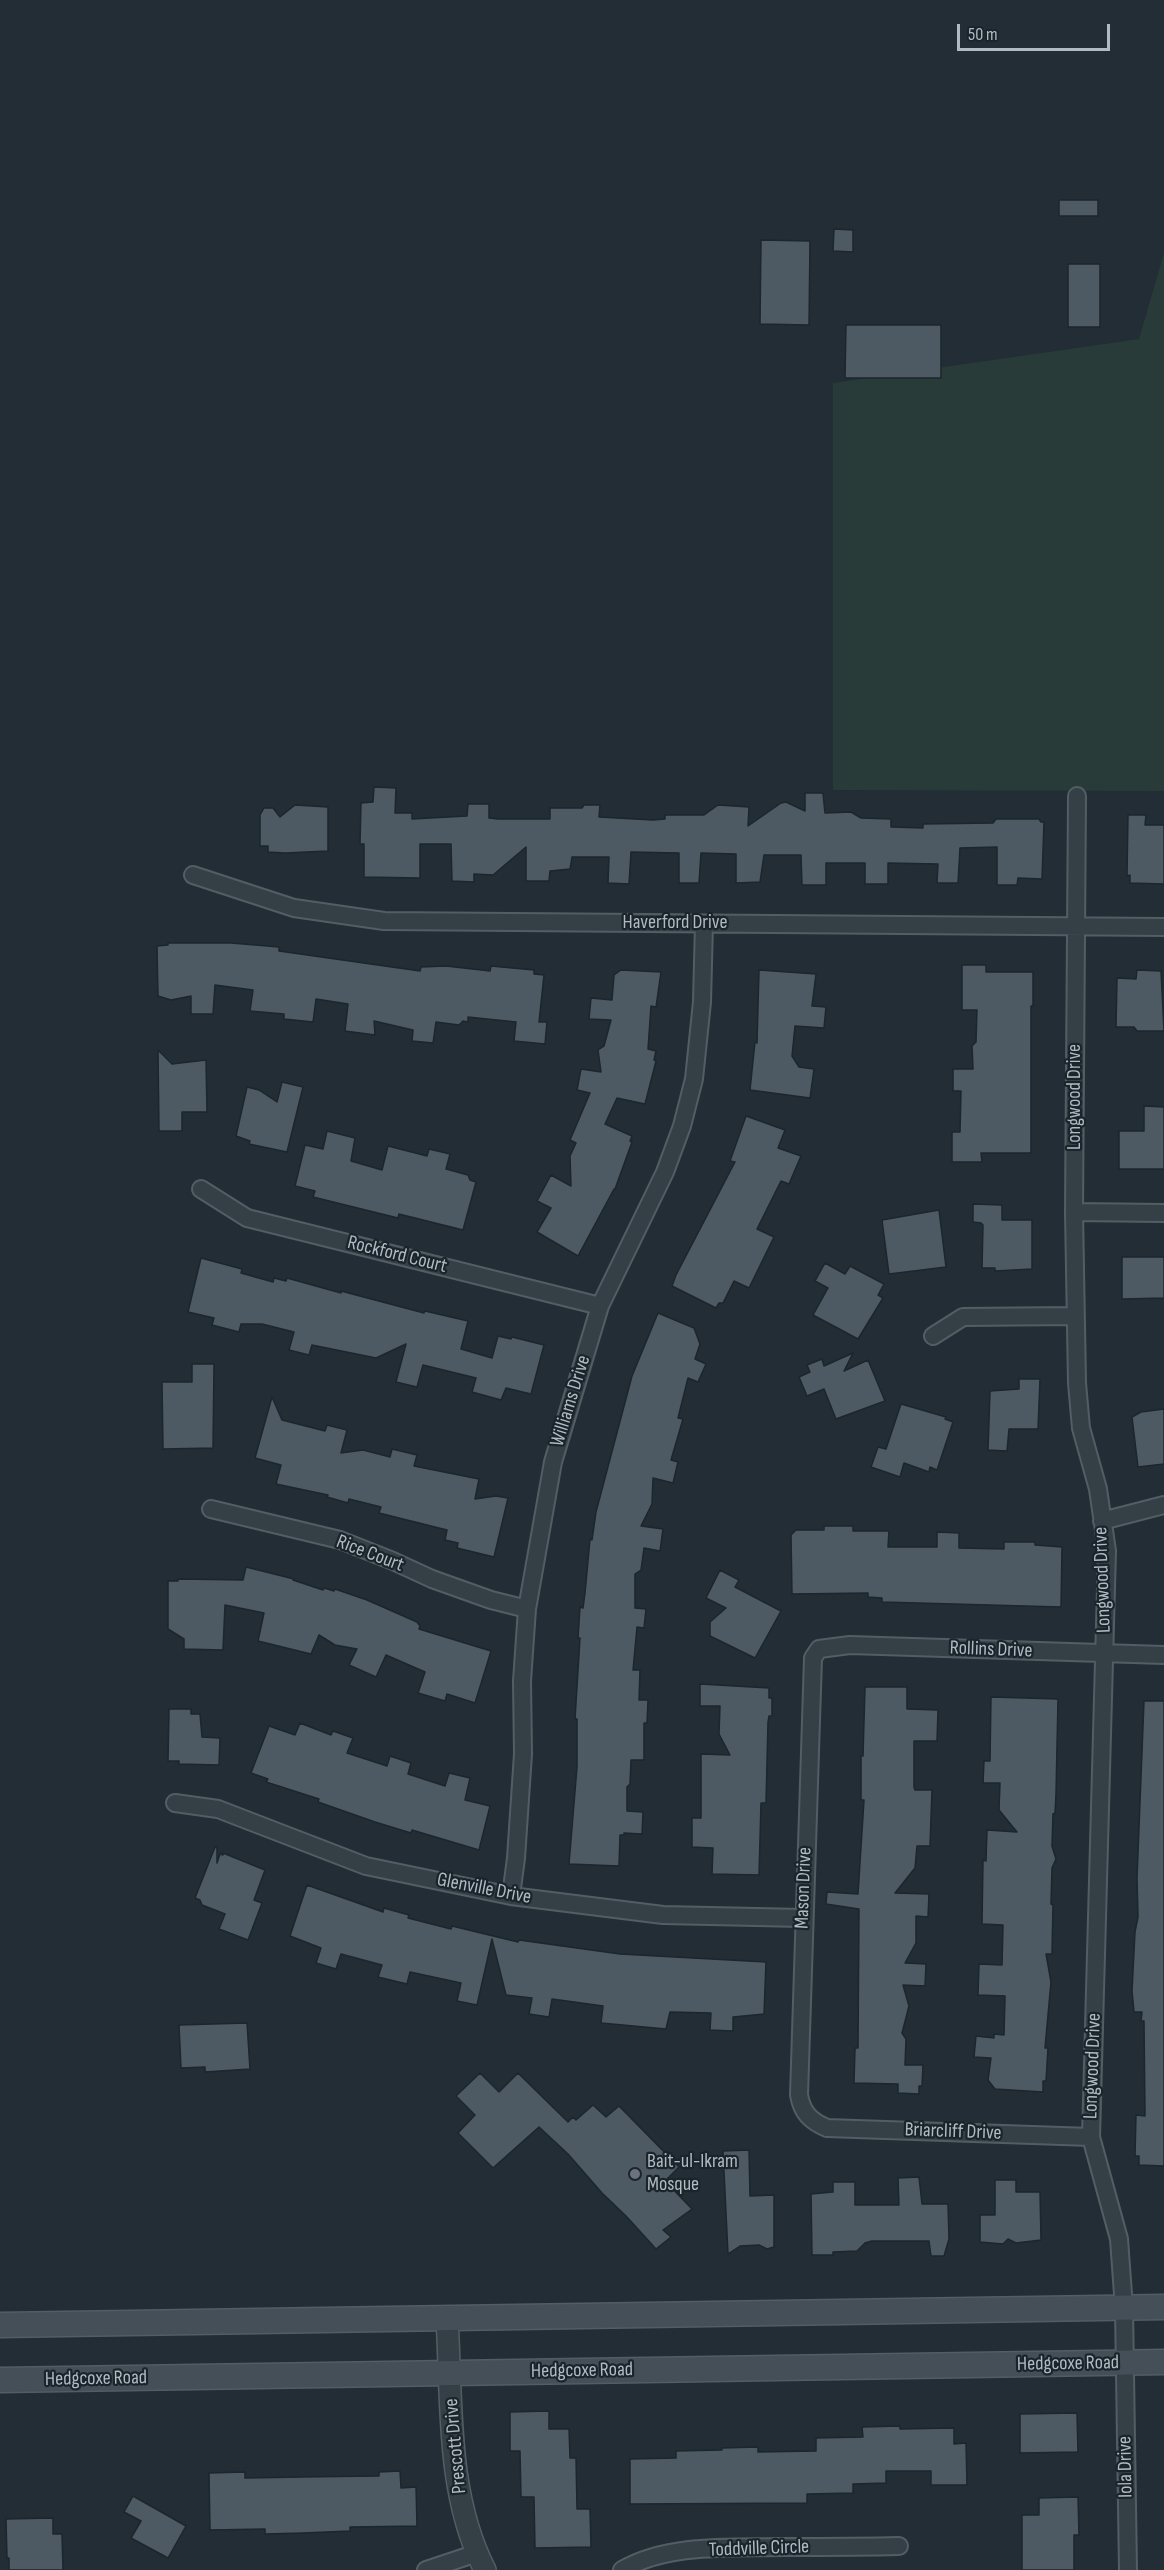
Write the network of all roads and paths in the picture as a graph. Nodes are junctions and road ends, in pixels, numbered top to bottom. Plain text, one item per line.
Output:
1 (1077, 796) dead end
2 (193, 875) dead end
3 (704, 924) junction
4 (1076, 926) junction
5 (1164, 927) edge
6 (201, 1189) dead end
7 (1074, 1212) junction
8 (1164, 1213) edge
9 (600, 1306) junction
10 (1074, 1316) junction
11 (933, 1336) dead end
12 (1164, 1505) edge
13 (211, 1509) dead end
14 (1102, 1521) junction
15 (527, 1609) junction
16 (819, 1649) joint
17 (1105, 1654) junction
18 (1164, 1655) edge
19 (175, 1803) dead end
20 (511, 1896) junction
21 (803, 1918) junction
22 (816, 2124) joint
23 (1091, 2137) junction
24 (1164, 2307) edge
25 (1124, 2308) junction
26 (447, 2318) junction
27 (0, 2325) edge
28 (1164, 2362) edge
29 (1125, 2363) junction
30 (450, 2373) junction
31 (0, 2380) edge
32 (900, 2546) dead end
33 (481, 2561) edge
34 (426, 2570) edge
35 (622, 2570) edge
36 (1128, 2570) edge

1 - 4 street, Longwood Drive
2 - 3 street, Haverford Drive
3 - 4 street, Haverford Drive
3 - 9 street, Williams Drive
4 - 5 street, Haverford Drive
4 - 7 street, Longwood Drive
6 - 9 street, Rockford Court
7 - 8 street
7 - 10 street, Longwood Drive
9 - 15 street, Williams Drive
10 - 11 street
10 - 14 street, Longwood Drive
12 - 14 street
13 - 15 street, Rice Court
14 - 17 street, Longwood Drive
15 - 20 street, Williams Drive
16 - 17 street, Rollins Drive
16 - 21 street, Mason Drive
17 - 18 street, Rollins Drive
17 - 23 street, Longwood Drive
19 - 20 street, Glenville Drive
20 - 21 street, Glenville Drive
21 - 22 street, Mason Drive
22 - 23 street, Briarcliff Drive
23 - 25 street, Longwood Drive
24 - 25 main road
25 - 26 main road
25 - 29 street, Longwood Drive
26 - 27 main road
26 - 30 street, Prescott Drive
28 - 29 main road, Hedgcoxe Road
29 - 30 main road, Hedgcoxe Road
29 - 36 street, Iola Drive
30 - 31 main road, Hedgcoxe Road
30 - 33 street, Prescott Drive
32 - 35 street, Toddville Circle
33 - 34 street

